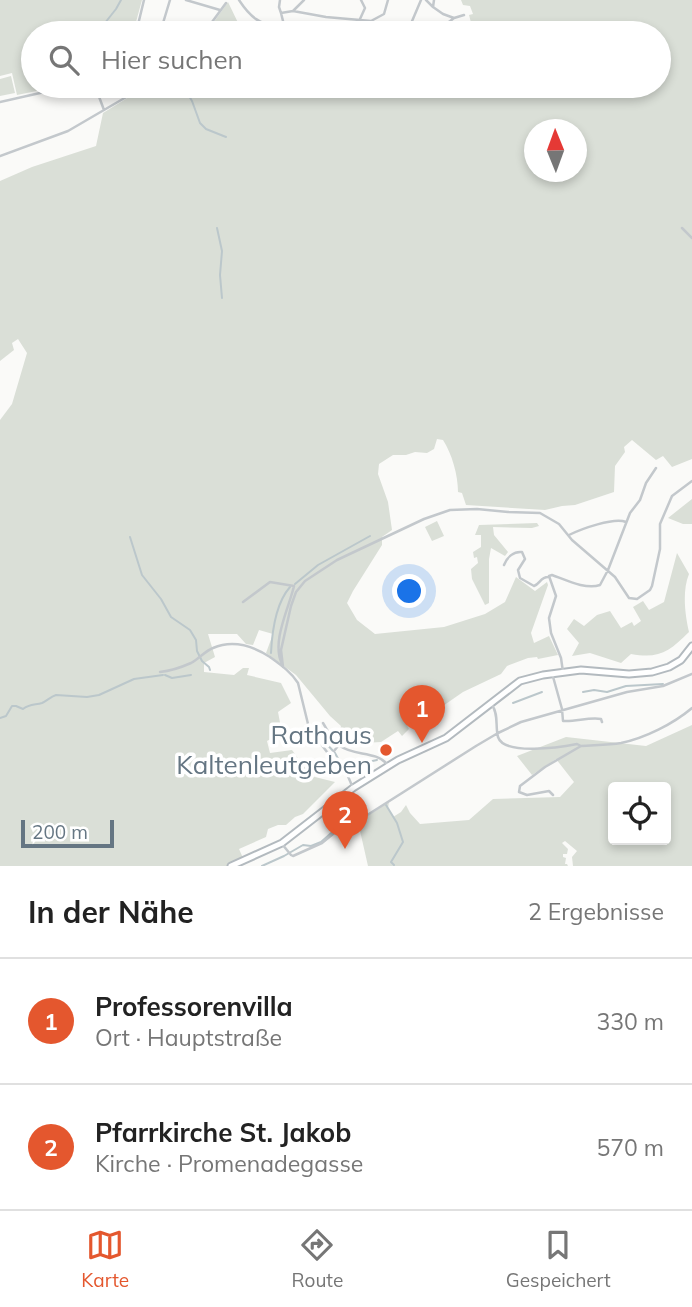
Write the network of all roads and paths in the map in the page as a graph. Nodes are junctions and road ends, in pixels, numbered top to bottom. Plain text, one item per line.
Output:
1 (144, 0) edge
2 (170, 0) edge
3 (186, 0) edge
4 (239, 0) edge
5 (281, 0) edge
6 (304, 0) edge
7 (361, 0) edge
8 (388, 0) edge
9 (424, 0) edge
10 (434, 0) edge
11 (226, 3) dead end
12 (433, 7) junction
13 (220, 10) junction
14 (293, 11) junction
15 (281, 13) junction
16 (464, 15) dead end
17 (454, 18) junction
18 (358, 20) junction
19 (139, 21) edge
20 (164, 21) edge
21 (212, 21) edge
22 (257, 21) edge
23 (283, 21) edge
24 (413, 21) edge
25 (450, 21) edge
26 (21, 97) edge
27 (100, 98) edge
28 (125, 98) edge
29 (0, 102) edge
30 (104, 110) junction
31 (0, 156) edge
32 (682, 228) dead end
33 (692, 238) edge
34 (656, 468) dead end
35 (692, 481) edge
36 (626, 522) junction
37 (569, 536) junction
38 (505, 565) dead end
39 (608, 570) junction
40 (549, 577) junction
41 (243, 601) dead end
42 (692, 646) edge
43 (283, 667) junction
44 (160, 672) dead end
45 (563, 672) junction
46 (552, 673) junction
47 (692, 674) edge
48 (490, 702) junction
49 (692, 708) edge
50 (562, 710) junction
51 (602, 722) dead end
52 (323, 723) dead end
53 (498, 733) junction
54 (338, 746) junction
55 (581, 746) junction
56 (332, 753) junction
57 (388, 766) junction
58 (353, 788) junction
59 (345, 793) junction
60 (553, 795) dead end
61 (356, 818) junction
62 (282, 844) junction
63 (232, 866) edge

1 - 19 street
2 - 20 street
3 - 13 street
4 - 22 street
5 - 15 street
6 - 14 street
7 - 18 street
8 - 18 street
9 - 12 street
9 - 24 street
10 - 12 street
11 - 13 street
12 - 17 street
13 - 21 street
14 - 15 street
14 - 18 street
15 - 23 street
16 - 17 street
17 - 25 street
26 - 29 street
27 - 30 street
28 - 30 street
30 - 31 street
32 - 33 street
34 - 36 street
35 - 39 street
36 - 37 street
36 - 39 street
37 - 39 street
37 - 43 street
38 - 40 street
39 - 40 street
40 - 45 street
41 - 43 street
42 - 45 main road
43 - 44 street
43 - 56 street
45 - 46 main road
46 - 48 main road
46 - 50 street
47 - 50 street
48 - 53 street
48 - 57 main road
49 - 55 street
50 - 51 street
50 - 53 street
52 - 54 street
53 - 55 street
53 - 61 street
54 - 56 street
54 - 57 street
55 - 60 street
56 - 58 street
57 - 58 main road
58 - 59 main road
59 - 61 street
59 - 62 main road
61 - 62 street
62 - 63 main road

